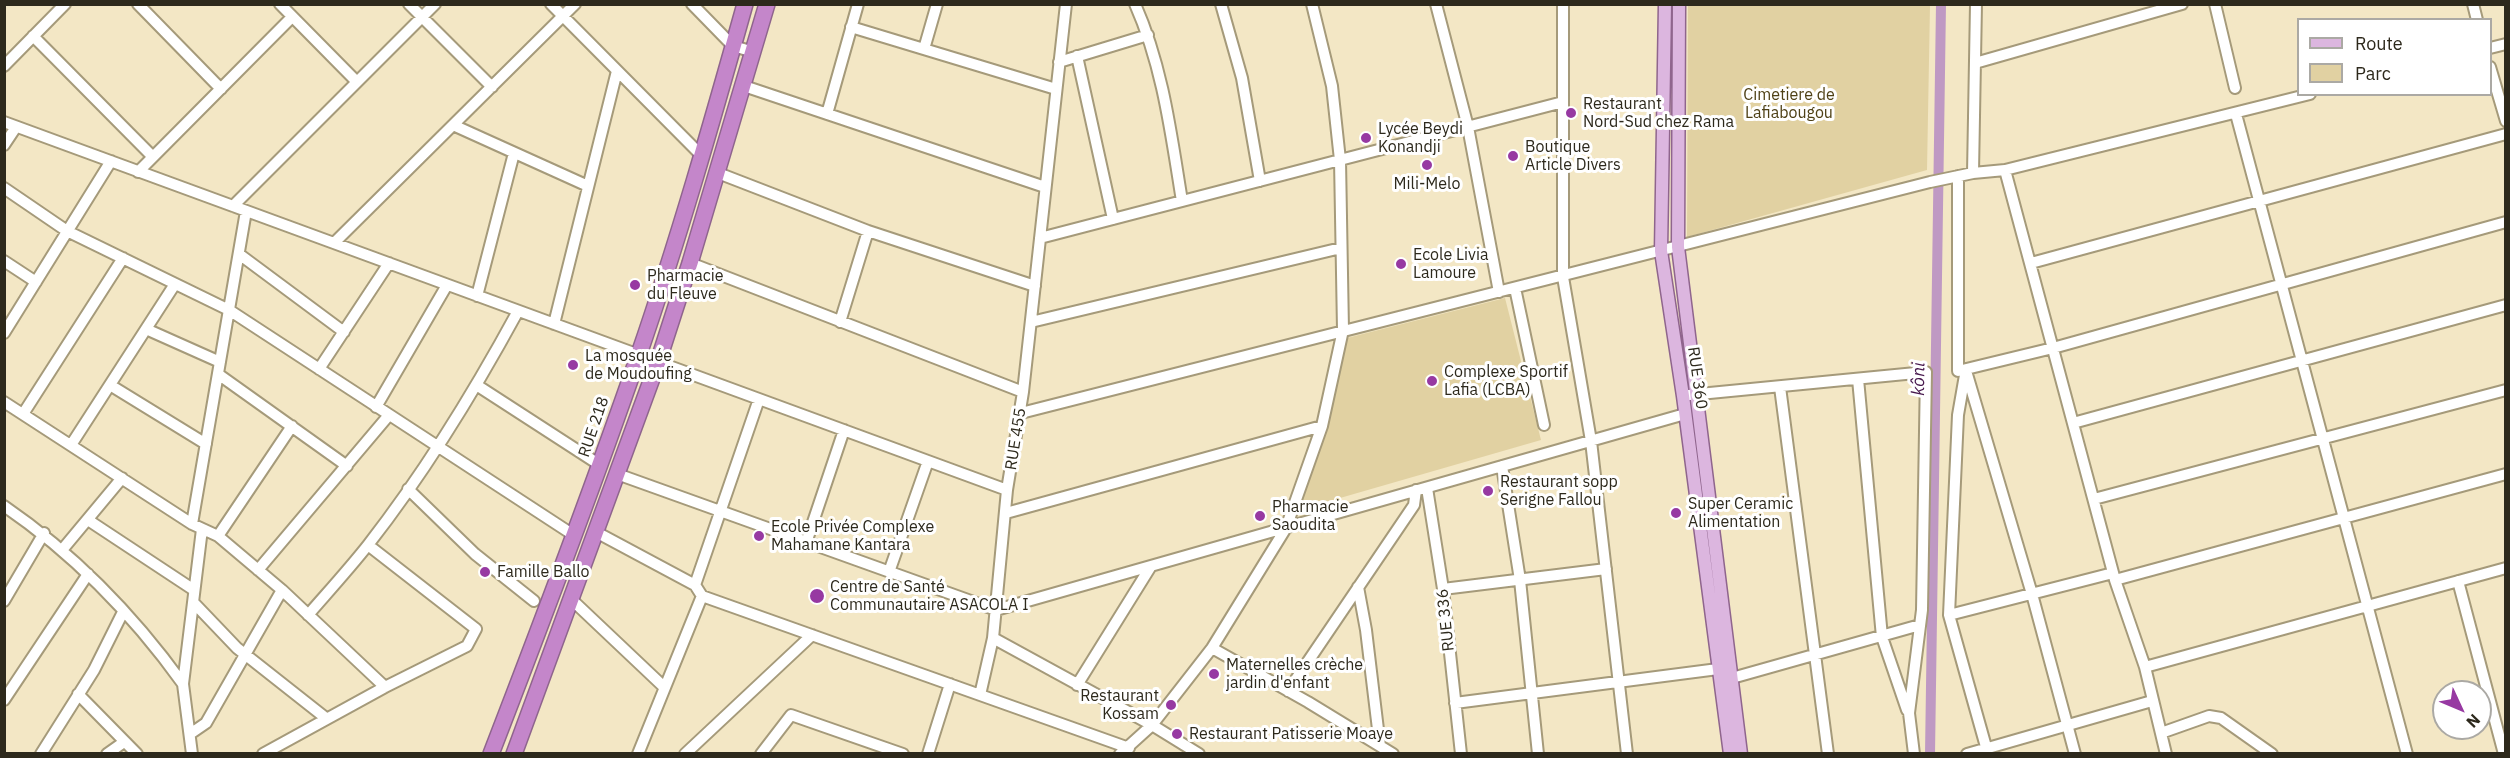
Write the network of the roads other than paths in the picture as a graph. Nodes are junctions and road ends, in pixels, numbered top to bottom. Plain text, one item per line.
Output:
1 (65, 4) edge
2 (138, 4) edge
3 (280, 4) edge
4 (409, 4) edge
5 (435, 4) edge
6 (551, 4) edge
7 (574, 4) edge
8 (692, 4) edge
9 (745, 4) edge
10 (767, 4) edge
11 (858, 4) edge
12 (937, 4) edge
13 (1066, 4) edge
14 (1135, 4) edge
15 (1221, 4) edge
16 (1312, 4) edge
17 (1436, 4) edge
18 (1563, 4) edge
19 (1665, 4) edge
20 (1678, 4) edge
21 (1976, 4) edge
22 (2182, 4) edge
23 (2215, 4) edge
24 (563, 16) junction
25 (292, 17) junction
26 (422, 17) junction
27 (851, 27) junction
28 (1148, 35) junction
29 (33, 36) junction
30 (733, 46) junction
31 (924, 49) junction
32 (754, 52) junction
33 (1077, 56) junction
34 (1059, 62) junction
35 (1975, 63) junction
36 (4, 66) edge
37 (617, 71) junction
38 (2492, 74) edge
39 (357, 82) junction
40 (744, 86) junction
41 (492, 87) junction
42 (2235, 88) dead end
43 (221, 89) junction
44 (1056, 89) junction
45 (2303, 96) edge
46 (1563, 102) junction
47 (827, 114) junction
48 (2236, 114) junction
49 (2505, 121) edge
50 (4, 122) edge
51 (453, 125) junction
52 (16, 127) junction
53 (1468, 127) junction
54 (2505, 134) edge
55 (4, 145) edge
56 (514, 153) junction
57 (702, 156) junction
58 (153, 157) junction
59 (1340, 160) junction
60 (111, 161) junction
61 (2005, 170) junction
62 (138, 172) junction
63 (717, 172) junction
64 (1973, 173) junction
65 (1958, 176) junction
66 (1260, 181) junction
67 (588, 186) junction
68 (4, 188) edge
69 (1045, 188) junction
70 (1182, 201) junction
71 (2259, 201) junction
72 (233, 206) junction
73 (246, 211) junction
74 (1113, 219) junction
75 (2505, 222) edge
76 (67, 231) junction
77 (868, 231) junction
78 (1040, 238) junction
79 (334, 243) junction
80 (1678, 247) junction
81 (1341, 248) junction
82 (1661, 251) junction
83 (239, 254) junction
84 (123, 258) junction
85 (4, 261) edge
86 (389, 263) junction
87 (690, 263) junction
88 (2031, 263) junction
89 (1563, 277) junction
90 (36, 282) junction
91 (175, 284) junction
92 (2282, 284) junction
93 (447, 285) junction
94 (1035, 286) junction
95 (1515, 288) junction
96 (1499, 292) junction
97 (477, 296) junction
98 (2505, 305) edge
99 (229, 310) junction
100 (518, 311) junction
101 (840, 322) junction
102 (1031, 322) junction
103 (554, 324) junction
104 (146, 328) junction
105 (1343, 330) junction
106 (344, 332) junction
107 (4, 333) edge
108 (2054, 348) junction
109 (639, 355) junction
110 (2302, 361) junction
111 (220, 362) junction
112 (658, 362) junction
113 (319, 369) junction
114 (1966, 371) junction
115 (218, 374) junction
116 (1858, 379) junction
117 (110, 385) junction
118 (477, 386) junction
119 (1780, 387) junction
120 (2505, 390) edge
121 (1023, 392) junction
122 (1697, 395) junction
123 (1683, 396) junction
124 (759, 399) junction
125 (4, 402) edge
126 (376, 406) junction
127 (1021, 413) junction
128 (23, 414) junction
129 (1685, 414) junction
130 (389, 416) junction
131 (2073, 423) junction
132 (1544, 425) dead end
133 (292, 426) junction
134 (1322, 426) junction
135 (844, 430) junction
136 (2323, 438) junction
137 (1591, 441) junction
138 (206, 444) junction
139 (71, 445) junction
140 (436, 447) junction
141 (928, 461) junction
142 (600, 465) junction
143 (347, 466) junction
144 (1502, 466) junction
145 (617, 474) junction
146 (2505, 474) edge
147 (122, 478) junction
148 (408, 489) junction
149 (1421, 489) junction
150 (1007, 490) junction
151 (2094, 498) junction
152 (4, 506) edge
153 (720, 513) junction
154 (1006, 513) junction
155 (2344, 518) junction
156 (88, 520) junction
157 (197, 526) junction
158 (1286, 528) junction
159 (596, 532) junction
160 (44, 533) junction
161 (218, 536) junction
162 (575, 536) junction
163 (806, 543) junction
164 (368, 545) junction
165 (62, 550) junction
166 (1151, 566) junction
167 (2505, 568) edge
168 (1606, 569) junction
169 (258, 570) junction
170 (889, 572) junction
171 (88, 574) junction
172 (2114, 577) junction
173 (1520, 580) junction
174 (2458, 581) junction
175 (694, 585) junction
176 (1358, 587) junction
177 (1443, 589) junction
178 (194, 590) junction
179 (282, 590) junction
180 (2032, 594) junction
181 (702, 596) junction
182 (571, 599) junction
183 (4, 601) edge
184 (534, 601) dead end
185 (193, 602) junction
186 (2367, 605) junction
187 (996, 610) junction
188 (123, 612) junction
189 (308, 615) junction
190 (1949, 615) junction
191 (1920, 625) junction
192 (812, 635) junction
193 (1882, 637) junction
194 (993, 638) junction
195 (1212, 648) junction
196 (245, 654) junction
197 (1815, 655) junction
198 (2145, 667) junction
199 (1718, 669) junction
200 (1732, 678) junction
201 (1617, 682) junction
202 (183, 684) junction
203 (950, 684) junction
204 (1077, 685) junction
205 (385, 687) junction
206 (664, 687) junction
207 (1288, 691) junction
208 (1532, 693) junction
209 (78, 694) junction
210 (980, 694) junction
211 (4, 700) edge
212 (2152, 700) junction
213 (1455, 703) junction
214 (1909, 713) junction
215 (327, 719) junction
216 (1152, 724) junction
217 (2067, 724) junction
218 (2161, 733) junction
219 (190, 734) junction
220 (290, 740) junction
221 (124, 742) junction
222 (1380, 746) junction
223 (1125, 751) edge
224 (1987, 751) edge
225 (41, 753) edge
226 (107, 753) edge
227 (137, 753) edge
228 (192, 753) edge
229 (263, 753) edge
230 (286, 753) edge
231 (491, 753) edge
232 (514, 753) edge
233 (638, 753) edge
234 (685, 753) edge
235 (761, 753) edge
236 (903, 753) edge
237 (928, 753) edge
238 (1199, 753) edge
239 (1392, 753) edge
240 (1461, 753) edge
241 (1538, 753) edge
242 (1627, 753) edge
243 (1730, 753) edge
244 (1741, 753) edge
245 (1828, 753) edge
246 (1914, 753) edge
247 (1967, 753) edge
248 (2075, 753) edge
249 (2166, 753) edge
250 (2272, 753) edge
251 (2407, 753) edge
252 (2504, 753) edge

1 - 29 street
2 - 43 street
3 - 25 street
4 - 26 street
5 - 26 street
6 - 24 street
7 - 24 street
8 - 30 street
9 - 30 highway, RUE 218
10 - 32 highway
11 - 27 street
12 - 31 street
13 - 34 street, RUE 455
14 - 28 street
15 - 66 street
16 - 59 street
17 - 53 street
18 - 46 street
19 - 82 main road, RUE 360
20 - 80 main road, RUE 360
21 - 35 street
22 - 35 street
23 - 42 street
24 - 37 street
24 - 41 street
25 - 39 street
25 - 43 street
26 - 39 street
26 - 41 street
27 - 31 street
27 - 47 street
28 - 33 street
28 - 70 street
29 - 36 street
29 - 58 street
30 - 32 street
30 - 57 highway, RUE 218
31 - 44 street
32 - 40 highway
33 - 34 street
33 - 74 street
34 - 44 street, RUE 455
35 - 64 street
37 - 57 street
37 - 67 street
38 - 49 street
39 - 72 street
40 - 47 street
40 - 63 highway
41 - 51 street
43 - 58 street
44 - 69 street, RUE 455
45 - 48 street
46 - 53 street
46 - 89 street
47 - 69 street
48 - 61 street
48 - 71 street
50 - 52 street
51 - 56 street
51 - 79 street
52 - 55 street
52 - 60 street
53 - 59 street
53 - 96 street
54 - 71 street
56 - 67 street
56 - 97 street
57 - 109 highway, RUE 218
58 - 62 street
59 - 66 street
59 - 81 street
60 - 62 street
60 - 76 street
61 - 64 street
61 - 88 street
62 - 72 street
63 - 77 street
63 - 87 highway
64 - 65 street
65 - 80 street
65 - 114 street
66 - 70 street
67 - 103 street
68 - 76 street
69 - 78 street, RUE 455
70 - 74 street
71 - 88 street
71 - 92 street
72 - 73 street
73 - 79 street
73 - 83 street
74 - 78 street
75 - 92 street
76 - 84 street
76 - 90 street
77 - 94 street
77 - 101 street
78 - 94 street, RUE 455
79 - 86 street
80 - 82 street
80 - 122 main road, RUE 360
81 - 102 street
81 - 105 street
82 - 89 street
82 - 123 main road, RUE 360
83 - 99 street
83 - 106 street
84 - 91 street
84 - 128 street
85 - 90 street
86 - 93 street
86 - 106 street
87 - 101 street
87 - 112 highway
88 - 108 street
89 - 95 street
89 - 137 street
90 - 107 street
91 - 99 street
91 - 104 street
92 - 108 street
92 - 110 street
93 - 97 street
93 - 126 street
94 - 102 street, RUE 455
95 - 96 street
95 - 132 street
96 - 105 street
97 - 100 street
98 - 110 street
99 - 111 street
99 - 113 street
100 - 103 street
100 - 118 street
101 - 121 street
102 - 121 street, RUE 455
103 - 109 street
104 - 111 street
104 - 117 street
105 - 127 street
105 - 134 street
106 - 113 street
108 - 114 street
108 - 131 street
109 - 112 street
109 - 142 highway, RUE 218
110 - 131 street
110 - 136 street
111 - 115 street
112 - 124 street
112 - 145 highway
113 - 126 street
114 - 180 street
114 - 190 street
115 - 133 street
115 - 138 street
116 - 119 street
116 - 191 street
116 - 193 street
117 - 138 street
117 - 139 street
118 - 140 street
118 - 142 street
119 - 122 street
119 - 197 street
120 - 136 street
121 - 127 street, RUE 455
122 - 123 street
122 - 200 main road, RUE 360
123 - 129 main road, RUE 360
124 - 135 street
124 - 153 street
125 - 128 street
126 - 130 street
127 - 150 street, RUE 455
128 - 139 street
129 - 137 street
129 - 199 main road, RUE 360
130 - 140 street
130 - 143 street
131 - 151 street
133 - 143 street
133 - 161 street
134 - 154 street
134 - 158 street
135 - 141 street
135 - 163 street
136 - 151 street
136 - 155 street
137 - 144 street
137 - 168 street
138 - 157 street
139 - 147 street
140 - 148 street
140 - 162 street
141 - 150 street
141 - 170 street
142 - 162 highway, RUE 218
143 - 169 street
144 - 149 street
144 - 173 street
145 - 153 street
145 - 159 highway
146 - 155 street
147 - 156 street
147 - 157 street
148 - 164 street
148 - 184 street
149 - 158 street
149 - 176 street
149 - 177 street, RUE 336
150 - 154 street, RUE 455
151 - 172 street
152 - 160 street
153 - 163 street
153 - 175 street
154 - 187 street, RUE 455
155 - 172 street
155 - 186 street
156 - 165 street
156 - 178 street
157 - 161 street
157 - 178 street
158 - 166 street
158 - 195 street
159 - 175 street
159 - 182 highway
160 - 165 street
160 - 183 street
161 - 169 street
162 - 231 highway, RUE 218
163 - 170 street
164 - 189 street
164 - 205 street
165 - 171 street
166 - 187 street
166 - 204 street
167 - 174 street
168 - 173 street
168 - 201 street
169 - 179 street
170 - 187 street
171 - 188 street
171 - 211 street
172 - 180 street
172 - 198 street
173 - 177 street
173 - 208 street
174 - 186 street
174 - 252 street
175 - 181 street
176 - 207 street
176 - 222 street
177 - 213 street, RUE 336
178 - 185 street
179 - 189 street
179 - 196 street
180 - 190 street
180 - 217 street
181 - 192 street
181 - 206 street
182 - 206 street
182 - 232 highway
185 - 196 street
185 - 202 street
186 - 198 street
186 - 251 street
187 - 194 street, RUE 455
188 - 202 street
188 - 209 street
189 - 205 street
190 - 224 street
191 - 193 street
191 - 214 street
192 - 203 street
192 - 234 street
193 - 197 street
193 - 214 street
194 - 204 street
194 - 210 street, RUE 455
195 - 207 street
195 - 216 street
196 - 215 street
196 - 219 street
197 - 200 street
197 - 245 street
198 - 212 street
199 - 201 street
199 - 243 main road, RUE 360
200 - 244 main road, RUE 360
201 - 208 street
201 - 242 street
202 - 219 street
203 - 210 street
203 - 237 street
204 - 216 street
205 - 215 street
206 - 233 street
207 - 222 street
208 - 213 street
208 - 241 street
209 - 221 street
209 - 225 street
210 - 223 street
212 - 217 street
212 - 218 street
213 - 240 street, RUE 336
214 - 246 street
215 - 220 street
216 - 223 street
216 - 238 street
217 - 224 street
217 - 248 street
218 - 249 street
218 - 250 street
219 - 228 street
220 - 229 street
220 - 230 street
221 - 226 street
221 - 227 street
222 - 239 street
224 - 247 street
235 - 236 street

